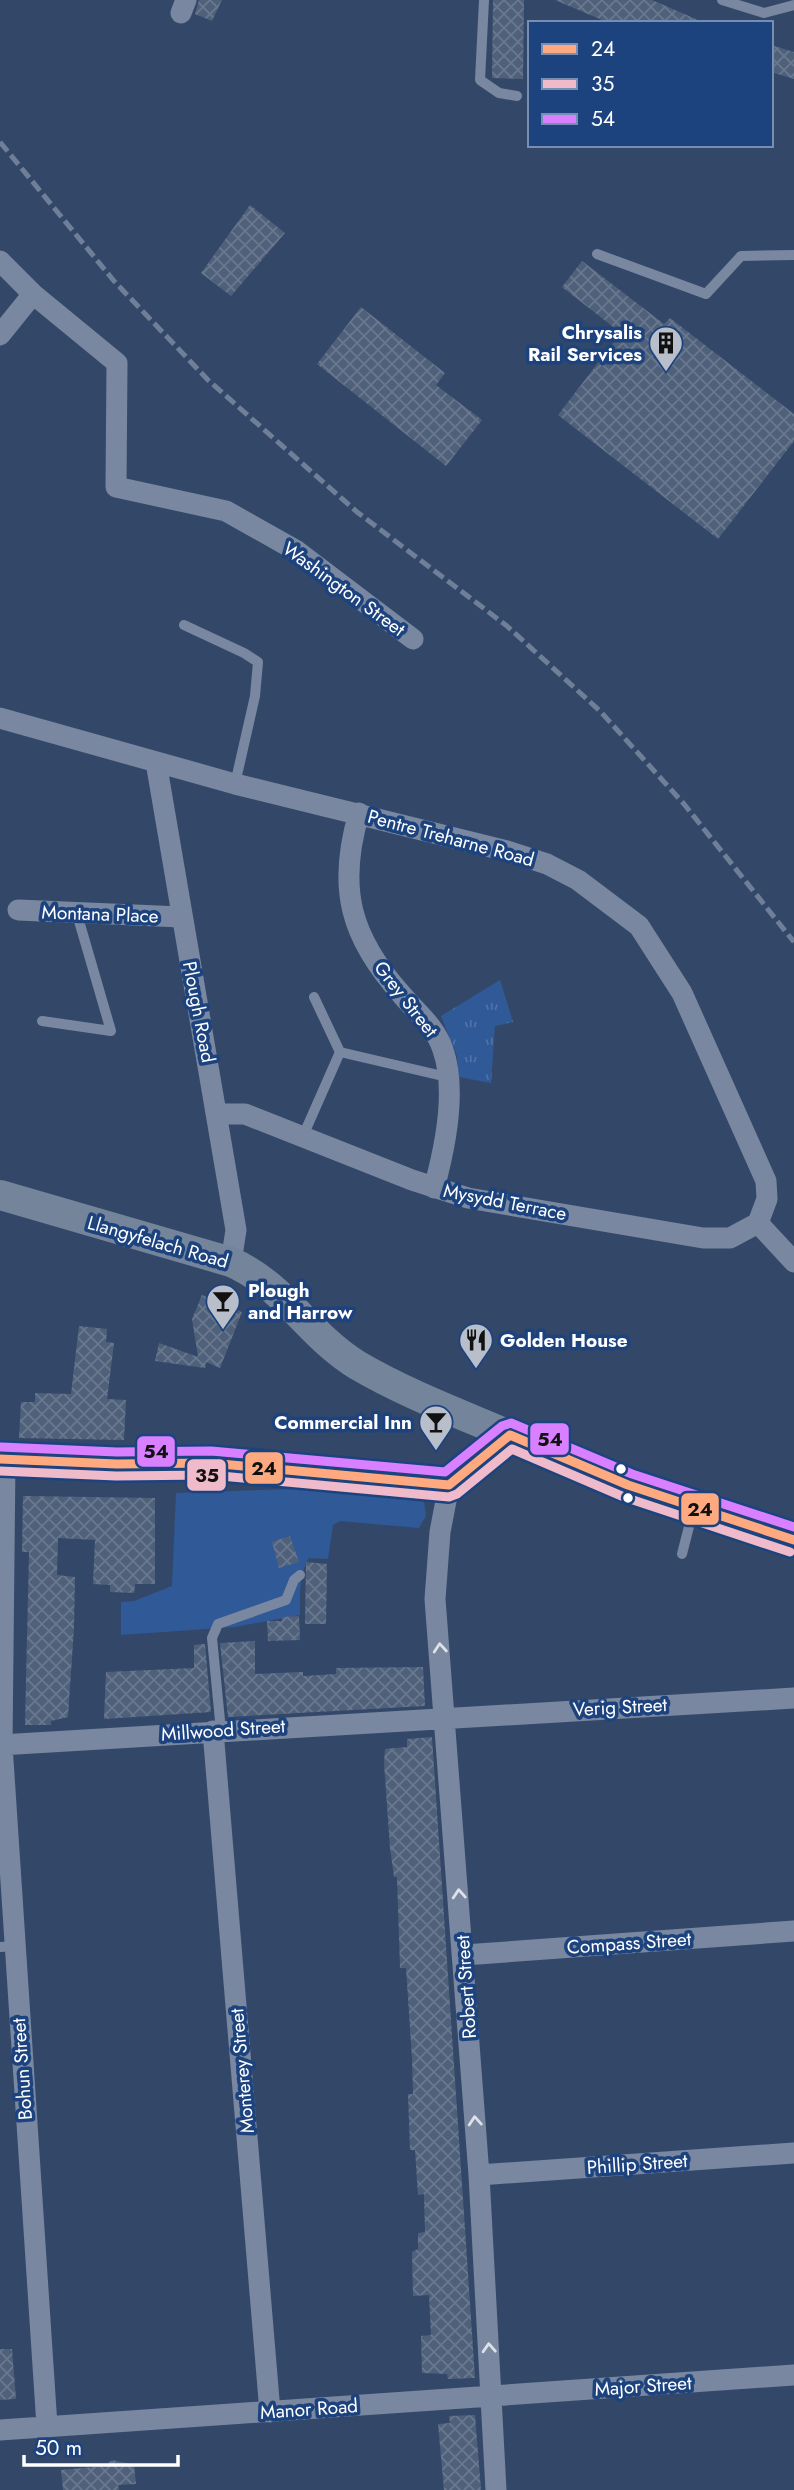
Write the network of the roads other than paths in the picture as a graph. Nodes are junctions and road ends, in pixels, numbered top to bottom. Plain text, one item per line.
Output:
1 (484, 0) edge
2 (722, 0) edge
3 (794, 5) edge
4 (517, 96) dead end
5 (597, 254) dead end
6 (794, 254) edge
7 (0, 261) edge
8 (33, 294) junction
9 (0, 335) edge
10 (184, 625) dead end
11 (413, 639) dead end
12 (0, 718) edge
13 (156, 762) junction
14 (235, 783) junction
15 (359, 813) junction
16 (18, 911) dead end
17 (77, 915) junction
18 (181, 916) junction
19 (314, 997) dead end
20 (42, 1021) dead end
21 (340, 1052) junction
22 (447, 1077) junction
23 (219, 1114) junction
24 (303, 1136) junction
25 (434, 1188) junction
26 (0, 1195) edge
27 (758, 1223) junction
28 (231, 1262) junction
29 (794, 1262) edge
30 (510, 1435) junction
31 (3, 1459) edge
32 (449, 1485) junction
33 (694, 1508) junction
34 (794, 1540) edge
35 (682, 1554) dead end
36 (300, 1575) dead end
37 (794, 1698) edge
38 (446, 1716) junction
39 (217, 1731) junction
40 (1, 1745) edge
41 (5, 1866) edge
42 (794, 1931) edge
43 (7, 1946) edge
44 (464, 1955) junction
45 (794, 2153) edge
46 (479, 2175) junction
47 (794, 2375) edge
48 (492, 2397) junction
49 (270, 2412) junction
50 (47, 2426) junction
51 (0, 2430) edge
52 (496, 2490) edge

1 - 4 lane
2 - 3 lane
5 - 6 lane
7 - 8 street
8 - 9 street
8 - 11 street, Washington Street
10 - 14 lane
12 - 13 street, Pentre Treharne Road
13 - 14 street, Pentre Treharne Road
13 - 18 street, Plough Road
14 - 15 street, Pentre Treharne Road
15 - 22 street, Grey Street
15 - 27 street, Pentre Treharne Road
16 - 17 street, Montana Place
17 - 18 street, Montana Place
17 - 20 lane
18 - 23 street, Plough Road
19 - 21 lane
21 - 22 lane
21 - 24 lane
22 - 25 street, Grey Street
23 - 24 street, Mysydd Terrace
23 - 28 street, Plough Road
24 - 25 street, Mysydd Terrace
25 - 27 street, Mysydd Terrace
26 - 28 main road, Llangyfelach Road
27 - 29 street
28 - 30 main road, Llangyfelach Road
30 - 32 main road
30 - 33 main road, Llangyfelach Road
31 - 32 main road
31 - 40 street, Bohun Street
38 -> 32 street, Robert Street
33 - 34 main road, Llangyfelach Road
33 - 35 lane
36 - 39 lane
37 - 38 street, Verig Street
38 - 39 street, Millwood Street
44 -> 38 street, Robert Street
39 - 40 street, Millwood Street
39 - 49 street, Monterey Street
40 - 41 street, Bohun Street
41 - 43 street, Bohun Street
42 - 44 street, Compass Street
43 - 50 street, Bohun Street
46 -> 44 street, Robert Street
45 - 46 street, Phillip Street
48 -> 46 street, Robert Street
47 - 48 street, Major Street
48 - 49 street, Manor Road
48 - 52 street, Robert Street
49 - 50 street, Manor Road
50 - 51 street, Manor Road

